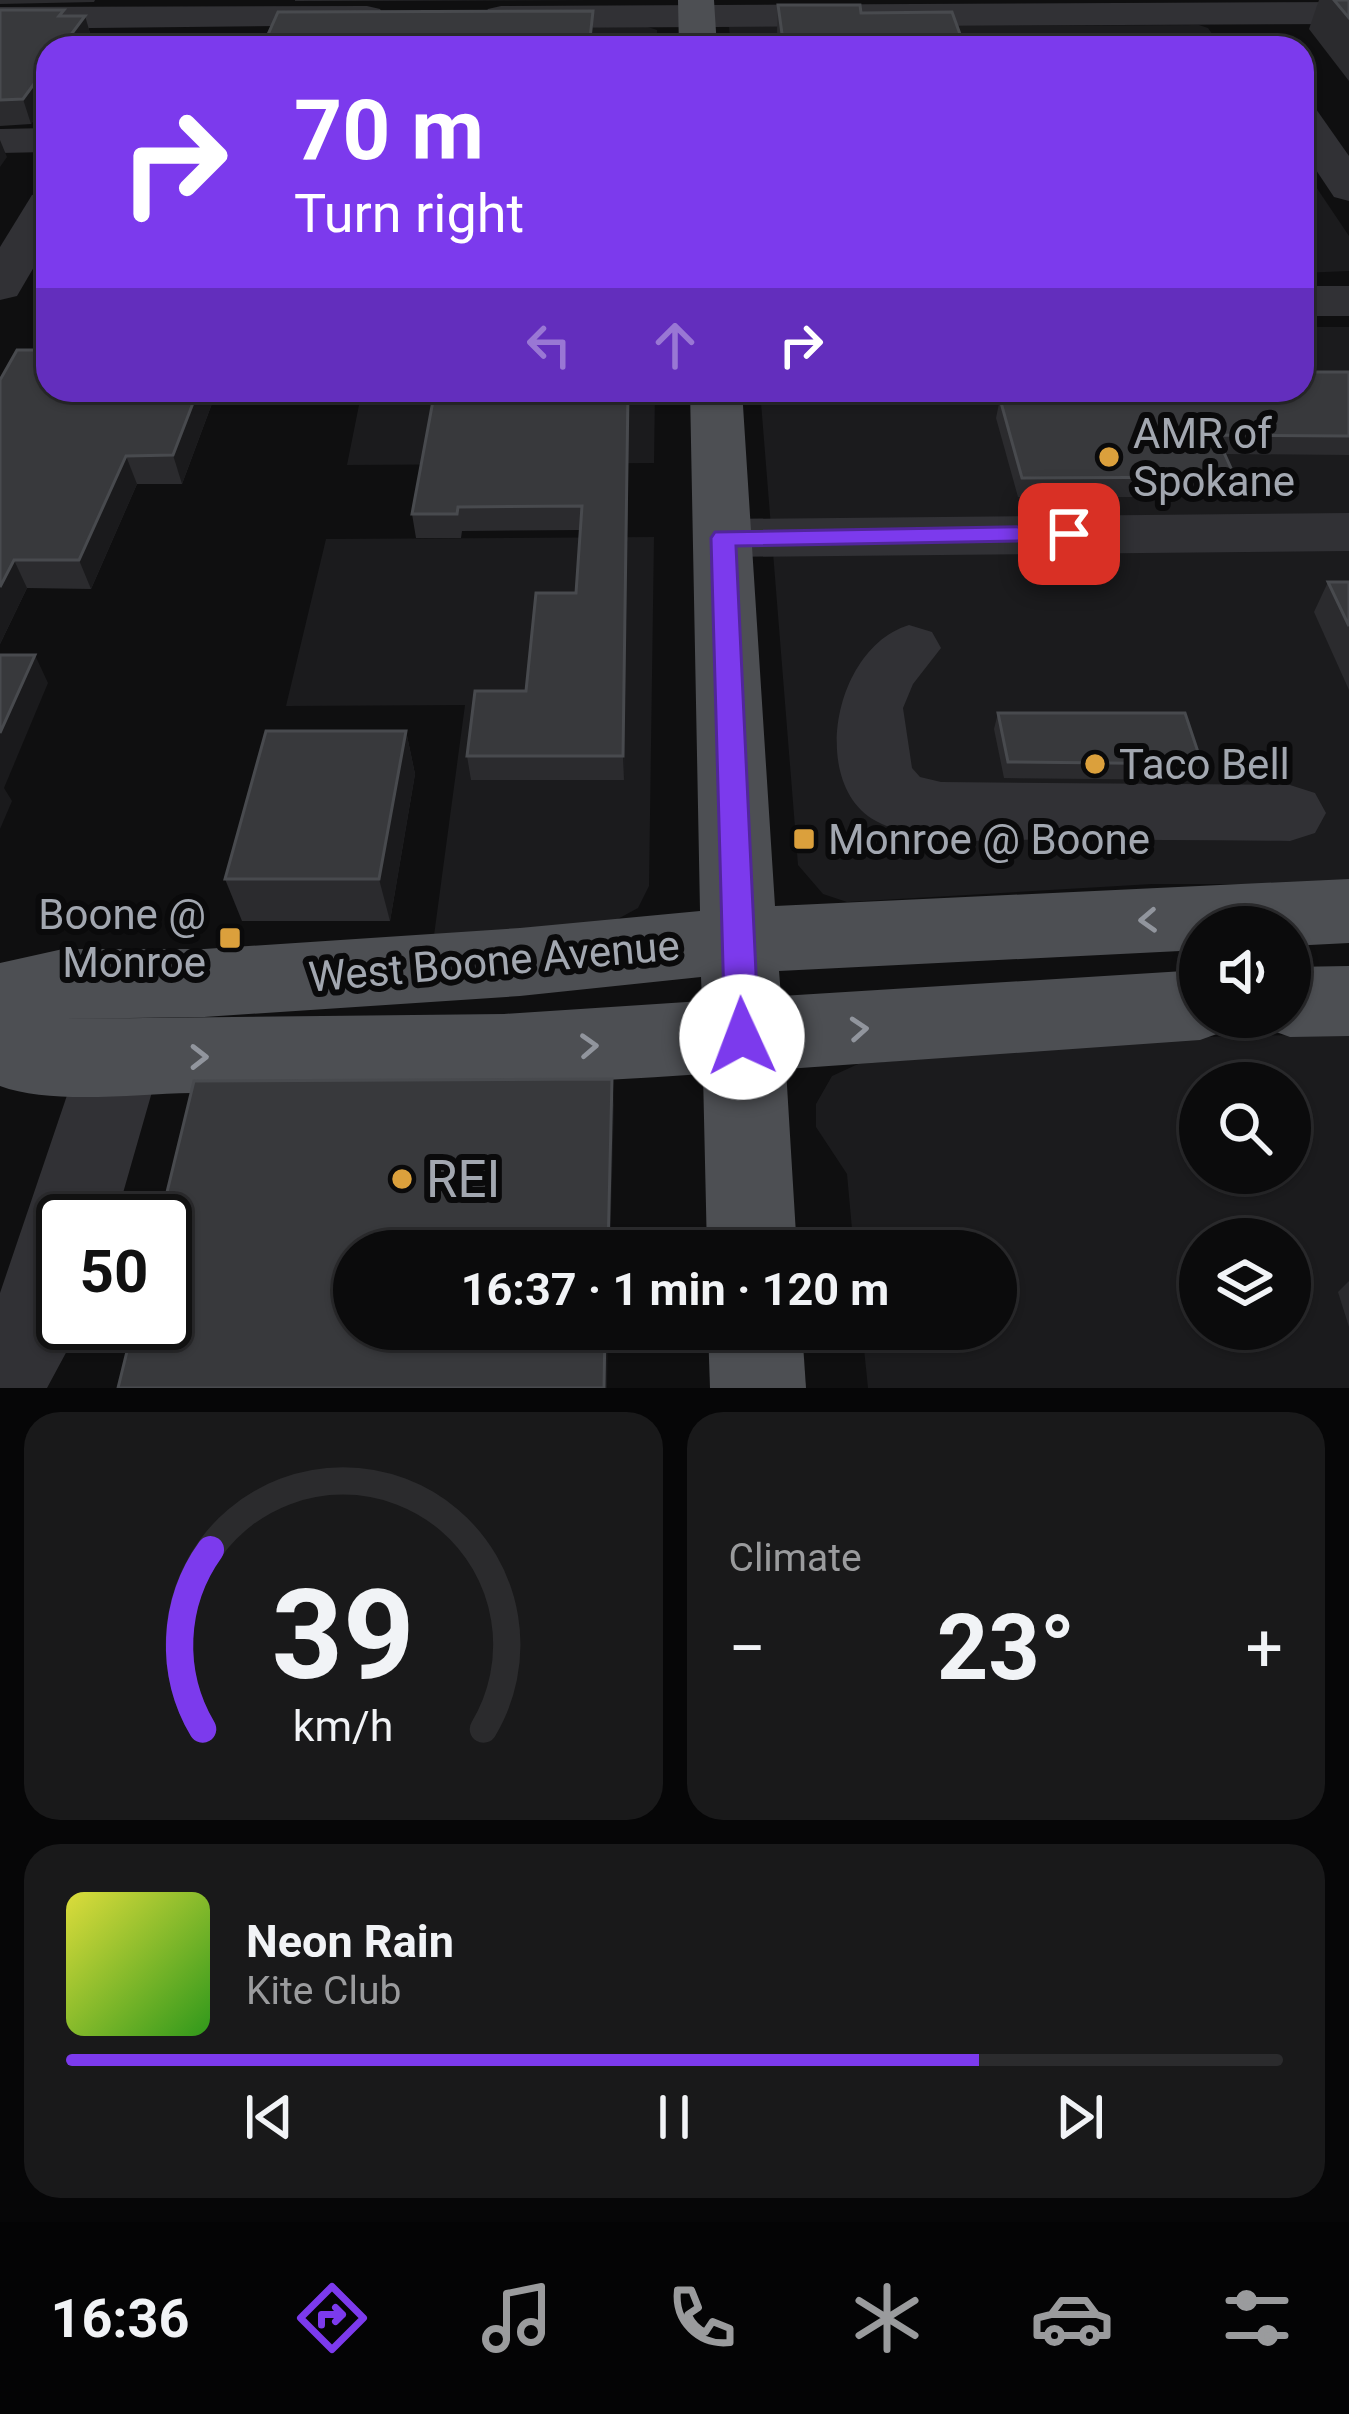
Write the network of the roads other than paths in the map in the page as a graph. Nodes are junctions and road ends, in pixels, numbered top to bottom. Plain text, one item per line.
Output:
1 (1226, 7) edge
2 (1349, 14) edge
3 (392, 17) edge
4 (462, 17) edge
5 (0, 18) edge
6 (697, 21) edge
7 (156, 22) edge
8 (962, 24) edge
9 (997, 36) edge
10 (1247, 36) edge
11 (1314, 136) edge
12 (0, 140) edge
13 (36, 140) edge
14 (1349, 188) edge
15 (36, 224) edge
16 (0, 286) edge
17 (1314, 301) edge
18 (1349, 301) edge
19 (36, 307) edge
20 (0, 308) edge
21 (717, 402) edge
22 (1349, 532) edge
23 (723, 538) junction
24 (909, 648) dead end
25 (1290, 813) dead end
26 (1349, 911) edge
27 (739, 940) junction
28 (0, 998) edge
29 (1349, 1001) edge
30 (1311, 1002) edge
31 (1179, 1006) edge
32 (742, 1037) junction
33 (0, 1046) edge
34 (122, 1057) junction
35 (79, 1194) edge
36 (751, 1230) edge
37 (36, 1317) edge
38 (756, 1350) edge
39 (0, 1367) edge
40 (758, 1388) edge

1 - 2 street
1 - 8 street
1 - 10 street
3 - 7 street
4 - 6 street
5 - 7 street
6 - 8 street
8 - 9 street
11 - 14 street
12 - 13 street
15 - 16 street
17 - 18 street
19 - 20 street
21 - 23 main road
22 - 23 street
23 - 27 main road
24 - 25 street
26 -> 27 main road, West Boone Avenue
27 - 28 main road, West Boone Avenue
27 - 32 main road
29 - 30 main road
32 -> 31 main road, West Boone Avenue
34 -> 32 main road, West Boone Avenue
32 - 36 main road
33 - 34 main road, West Boone Avenue
34 - 35 street
37 - 39 street
38 - 40 main road

